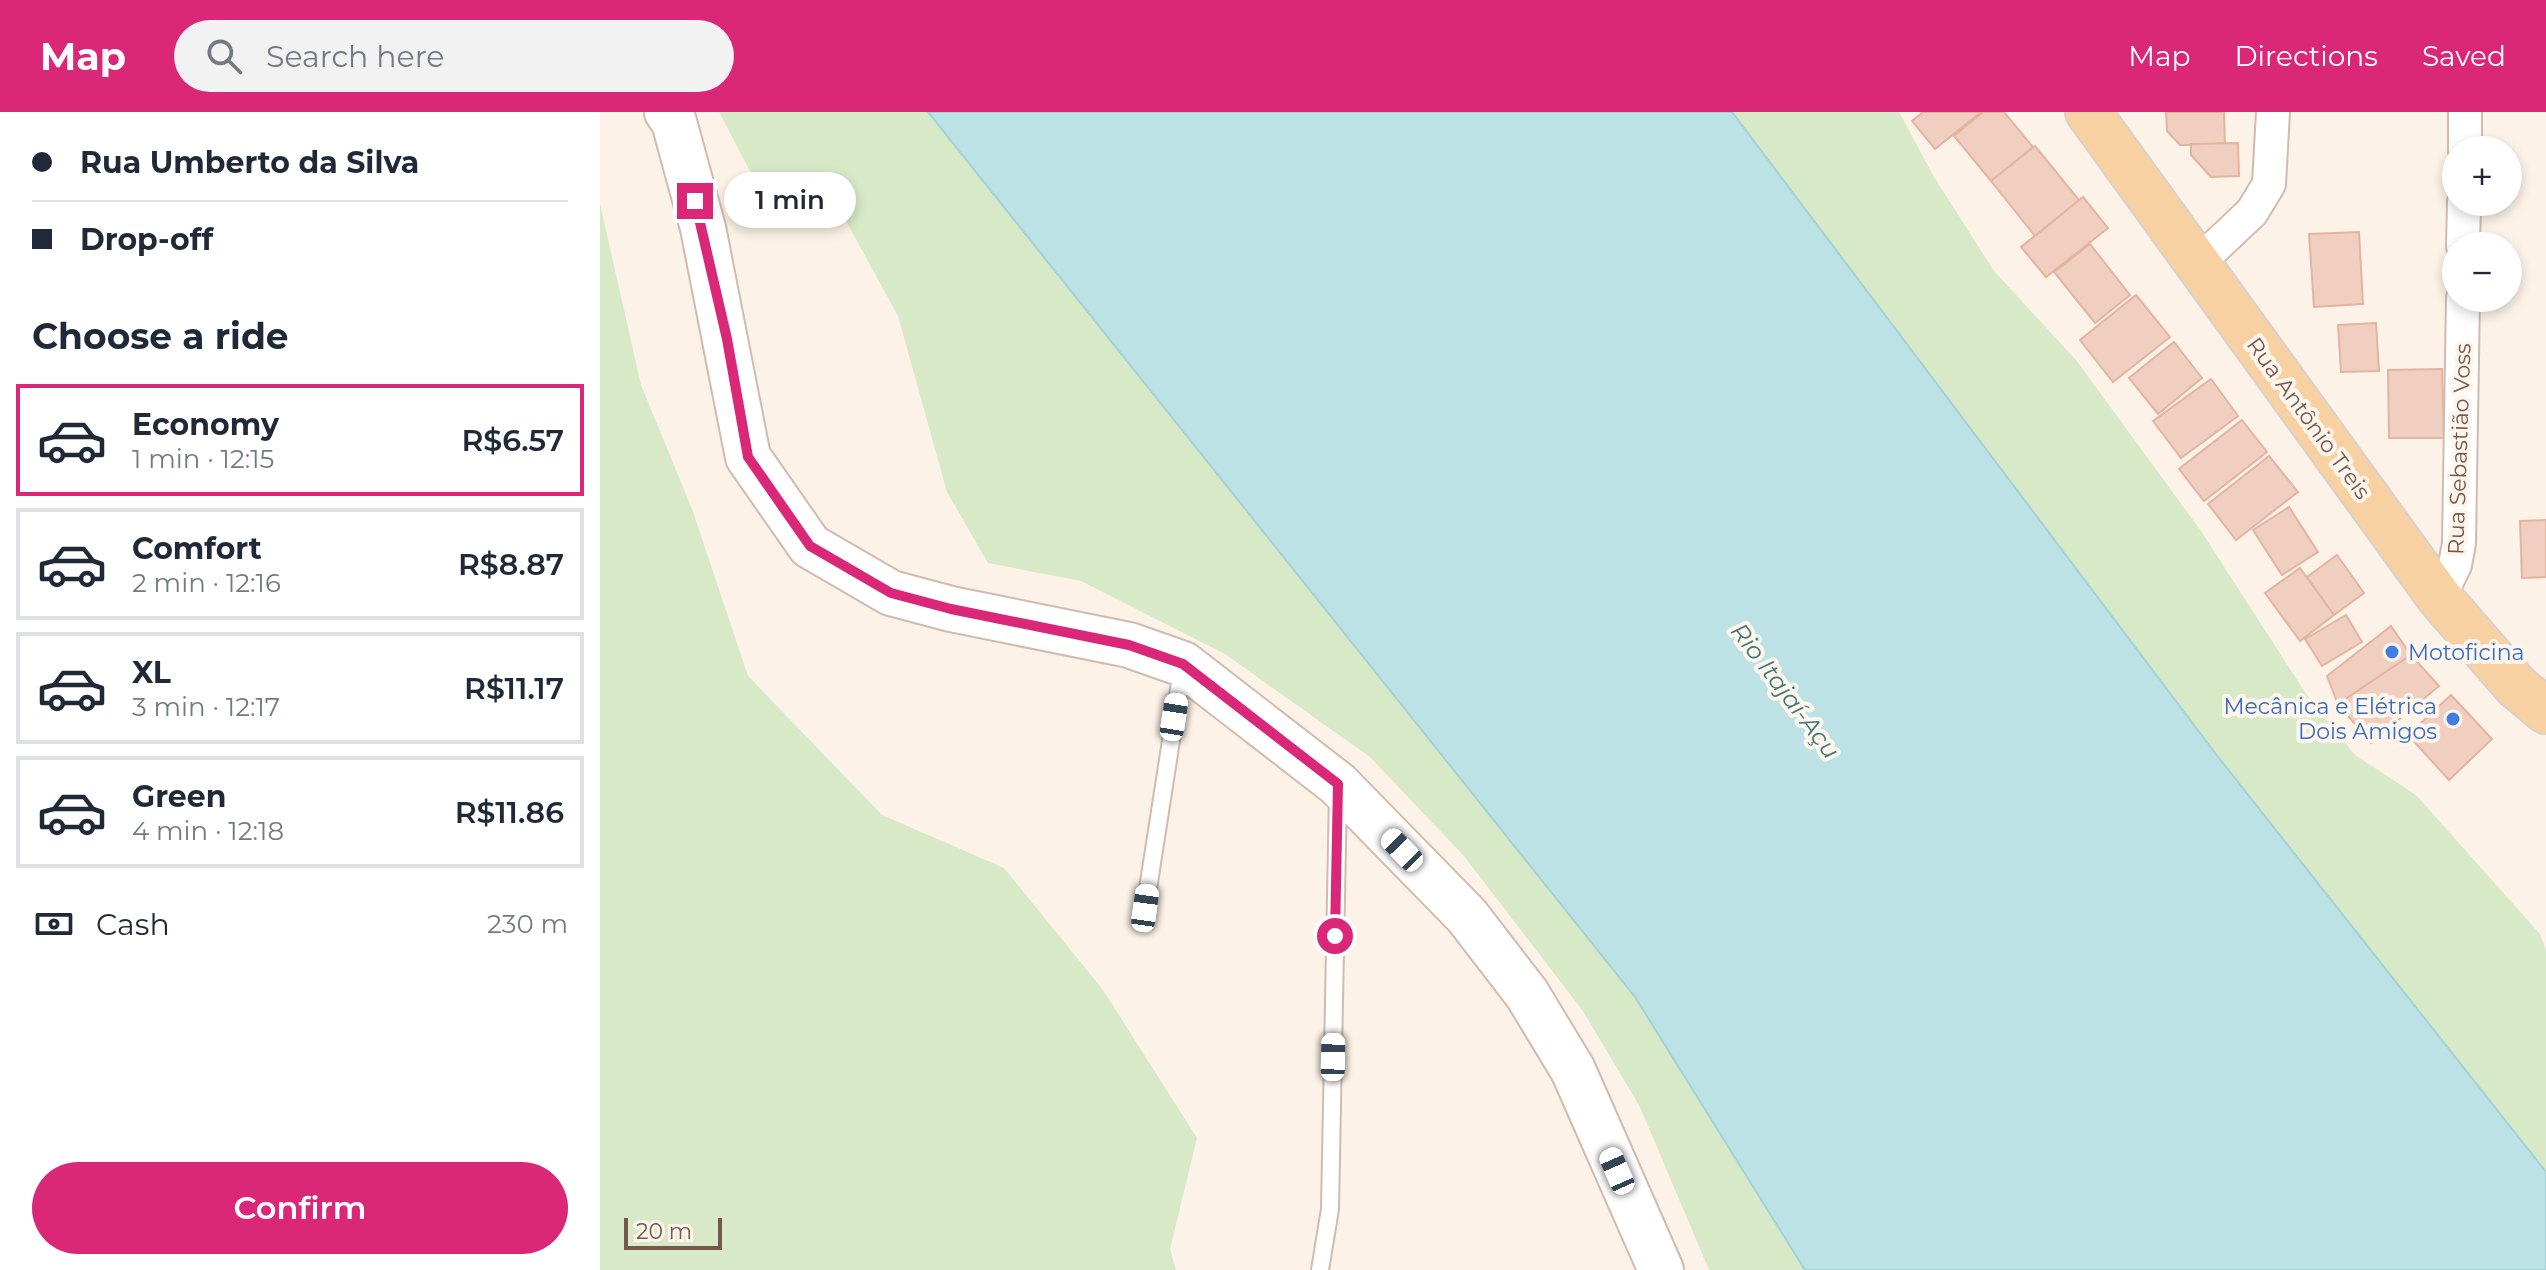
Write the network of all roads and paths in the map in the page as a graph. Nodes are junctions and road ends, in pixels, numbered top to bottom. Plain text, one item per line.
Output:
1 (667, 112) edge
2 (2088, 112) edge
3 (2273, 112) edge
4 (2465, 112) edge
5 (2465, 136) edge
6 (2197, 264) junction
7 (2463, 312) edge
8 (2439, 597) junction
9 (1183, 664) junction
10 (2546, 711) edge
11 (1338, 784) junction
12 (1145, 908) dead end
13 (1320, 1270) edge
14 (1661, 1270) edge

1 - 9 main road
2 - 6 main road, Rua Antônio Treis
3 - 6 street
4 - 5 street
6 - 8 main road, Rua Antônio Treis
7 - 8 street, Rua Sebastião Voss
8 - 10 main road, Rua Antônio Treis
9 - 11 main road
9 - 12 lane
11 - 13 lane
11 - 14 main road

